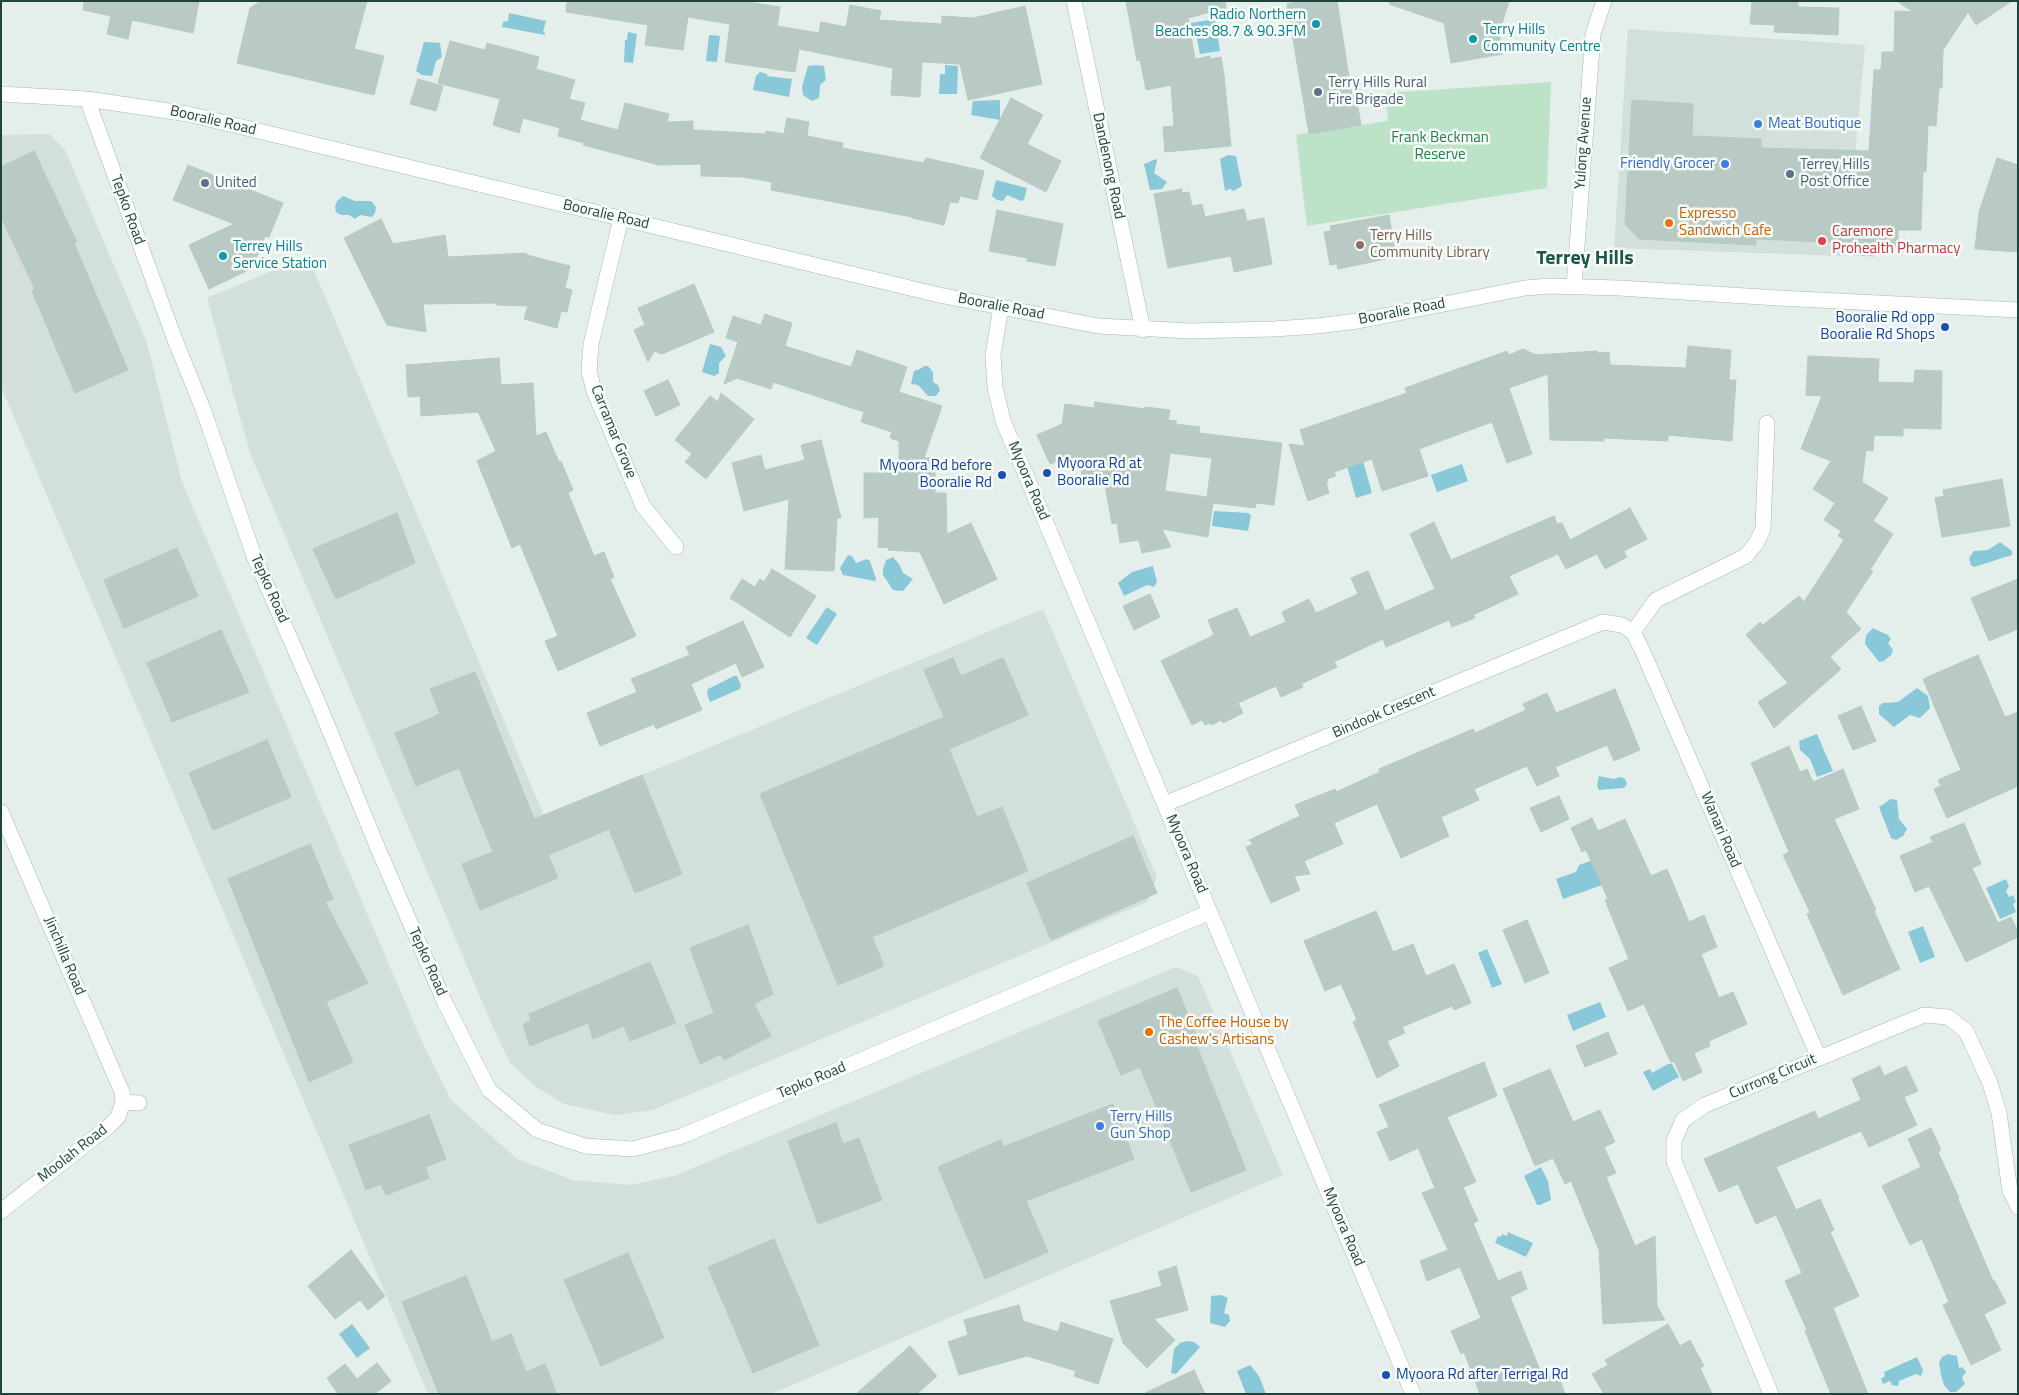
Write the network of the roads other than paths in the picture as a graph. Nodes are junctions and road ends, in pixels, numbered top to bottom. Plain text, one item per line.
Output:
1 (1074, 1) edge
2 (1604, 1) edge
3 (1, 94) edge
4 (87, 99) junction
5 (621, 218) junction
6 (1574, 286) junction
7 (1001, 307) junction
8 (2018, 310) edge
9 (1143, 330) junction
10 (1767, 423) dead end
11 (676, 547) dead end
12 (1633, 632) junction
13 (1165, 804) junction
14 (1, 812) edge
15 (1210, 912) junction
16 (1819, 1058) junction
17 (123, 1102) junction
18 (139, 1103) dead end
19 (2018, 1207) edge
20 (1, 1211) edge
21 (1414, 1394) edge
22 (1771, 1394) edge

1 - 9 street, Dandenong Road
2 - 6 street, Yulong Avenue
3 - 4 street, Booralie Road
4 - 5 street, Booralie Road
4 - 15 street, Tepko Road
5 - 7 street, Booralie Road
5 - 11 street, Carramar Grove
6 - 8 street, Booralie Road
6 - 9 street, Booralie Road
7 - 9 street, Booralie Road
7 - 13 street, Myoora Road
10 - 12 street
12 - 13 street, Bindook Crescent
12 - 16 street, Wanari Road
13 - 15 street, Myoora Road
14 - 17 street, Jinchilla Road
15 - 21 street, Myoora Road
16 - 19 street, Currong Circuit
16 - 22 street, Currong Circuit
17 - 18 street
17 - 20 street, Moolah Road

